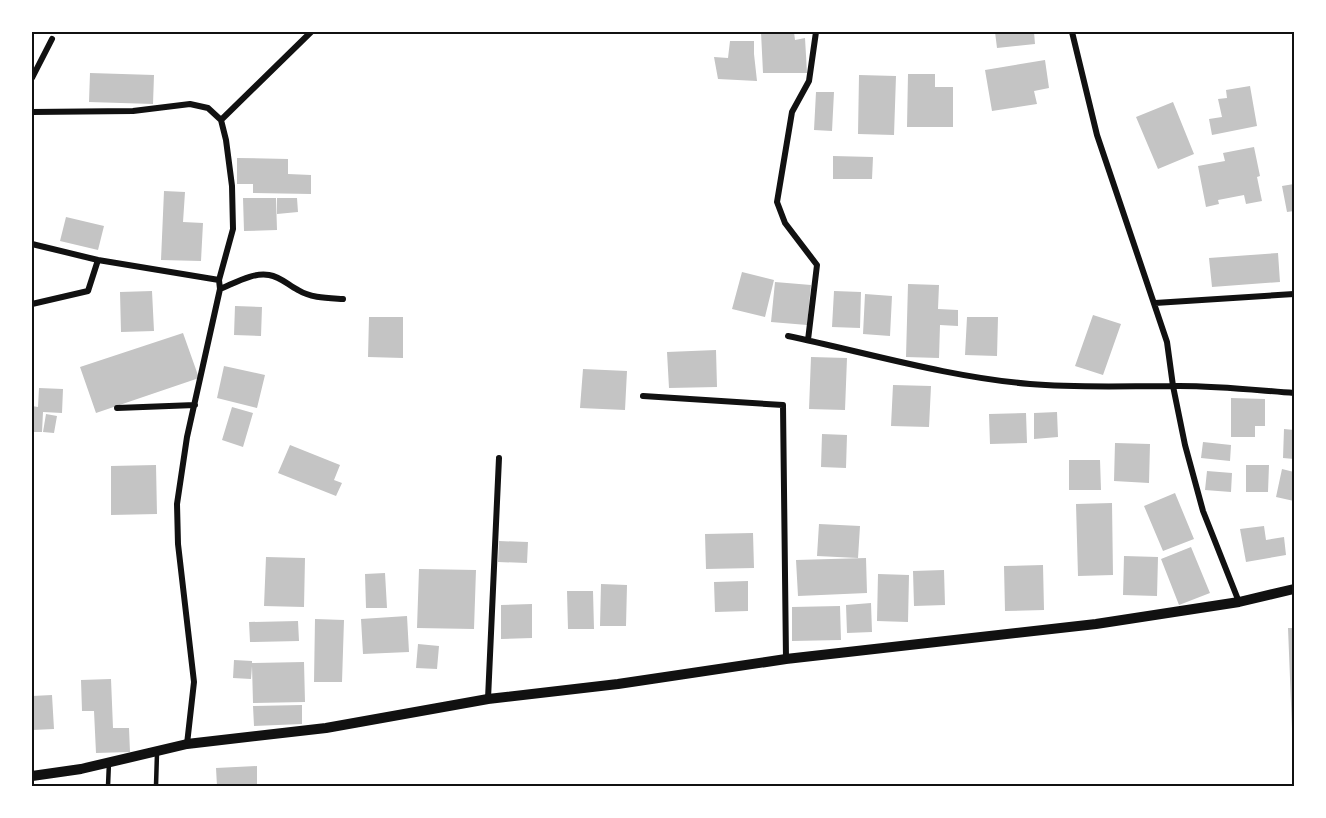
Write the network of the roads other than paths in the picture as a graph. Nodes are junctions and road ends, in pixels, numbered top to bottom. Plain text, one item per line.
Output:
1 (311, 32) edge
2 (816, 32) edge
3 (1072, 32) edge
4 (52, 39) dead end
5 (32, 78) edge
6 (32, 112) edge
7 (221, 120) junction
8 (32, 244) edge
9 (98, 260) junction
10 (219, 280) junction
11 (220, 289) junction
12 (1294, 294) edge
13 (343, 299) dead end
14 (1155, 303) junction
15 (32, 304) edge
16 (788, 336) dead end
17 (808, 340) junction
18 (1173, 386) junction
19 (1294, 393) edge
20 (643, 396) dead end
21 (195, 405) junction
22 (117, 408) dead end
23 (499, 458) dead end
24 (1294, 589) edge
25 (1239, 602) junction
26 (786, 659) junction
27 (488, 699) junction
28 (187, 744) junction
29 (157, 751) junction
30 (109, 762) junction
31 (32, 776) edge
32 (108, 786) edge
33 (156, 786) edge

1 - 7 street
2 - 17 street
3 - 14 street
4 - 5 street
6 - 7 street
7 - 10 street
8 - 9 street
9 - 10 street
9 - 15 street
10 - 11 street
11 - 13 street
11 - 21 street
12 - 14 street
14 - 18 street
16 - 17 street
17 - 18 street
18 - 19 street
18 - 25 street
20 - 26 street
21 - 22 street
21 - 28 street
23 - 27 street
24 - 25 street
25 - 26 street
26 - 27 street
27 - 28 street
28 - 29 street
29 - 30 street
29 - 33 lane
30 - 31 street
30 - 32 lane

